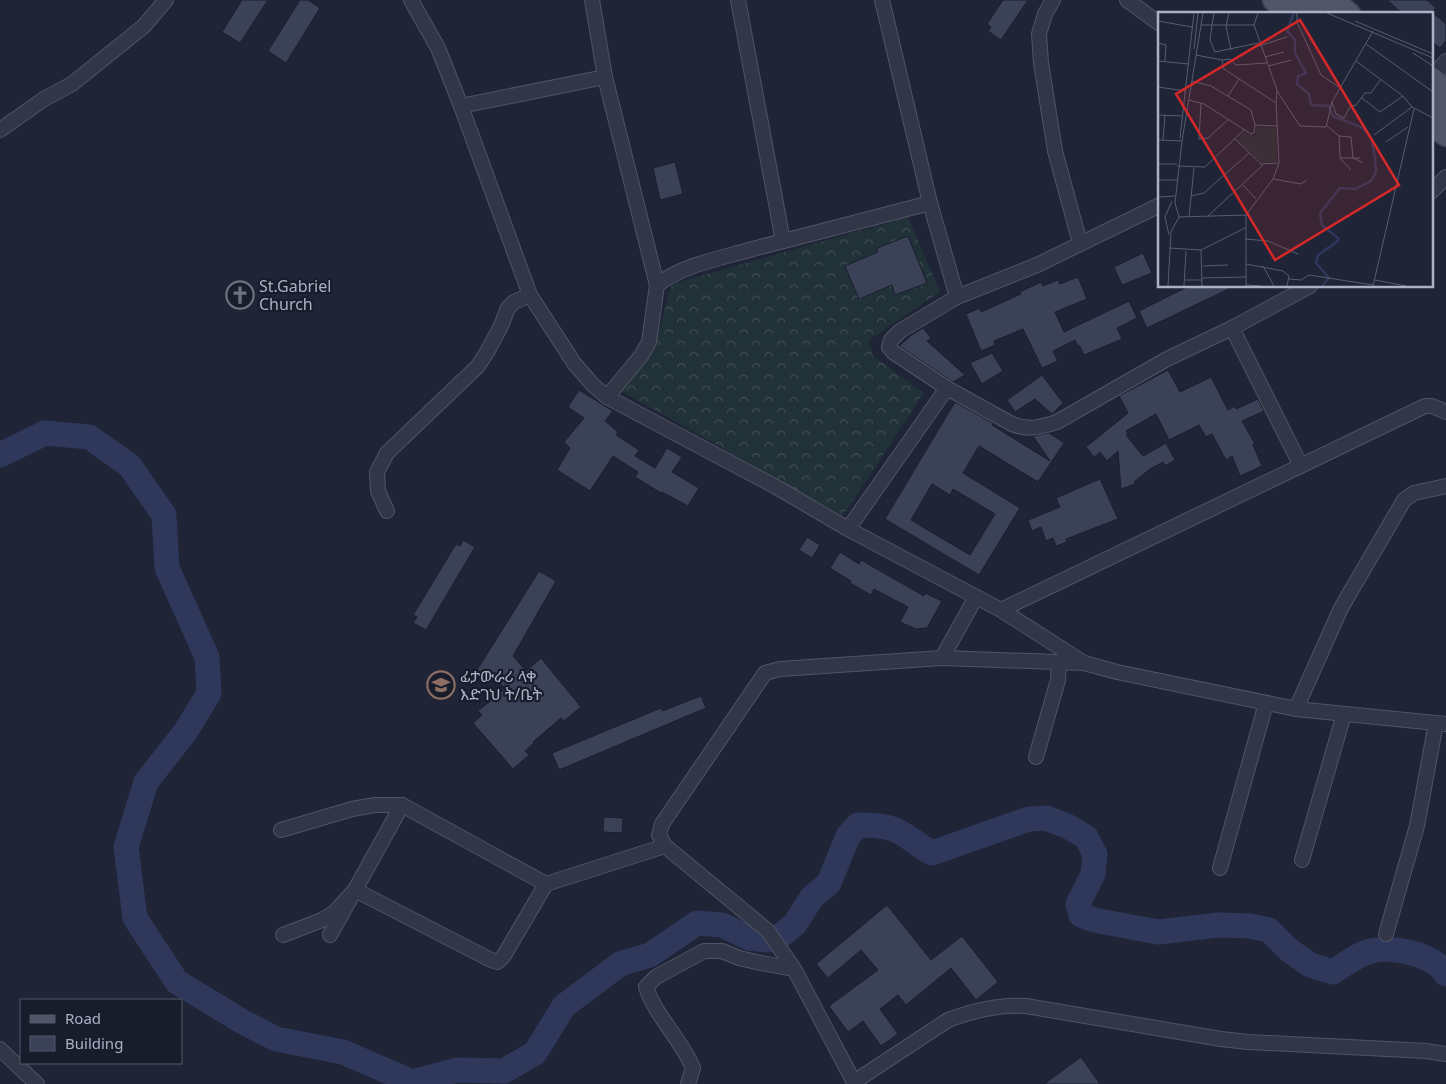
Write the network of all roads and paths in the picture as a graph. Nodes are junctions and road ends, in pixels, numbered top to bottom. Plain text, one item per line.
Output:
1 (166, 0) edge
2 (411, 0) edge
3 (592, 0) edge
4 (738, 0) edge
5 (882, 0) edge
6 (1053, 0) edge
7 (1127, 0) edge
8 (1274, 0) edge
9 (1303, 0) edge
10 (1332, 0) edge
11 (1289, 12) edge
12 (1318, 12) edge
13 (1347, 12) edge
14 (1158, 23) edge
15 (1446, 61) edge
16 (1434, 76) edge
17 (605, 77) junction
18 (1434, 80) edge
19 (1446, 90) edge
20 (1434, 103) edge
21 (461, 106) junction
22 (1446, 112) edge
23 (1434, 126) edge
24 (0, 130) edge
25 (1446, 135) edge
26 (1446, 177) edge
27 (1434, 189) edge
28 (930, 204) junction
29 (1158, 206) edge
30 (783, 241) junction
31 (1080, 243) junction
32 (657, 285) junction
33 (1306, 288) edge
34 (530, 295) junction
35 (957, 297) junction
36 (1232, 328) junction
37 (947, 388) junction
38 (607, 397) junction
39 (1446, 412) edge
40 (1301, 466) junction
41 (1446, 486) edge
42 (386, 511) dead end
43 (848, 529) junction
44 (976, 598) junction
45 (1001, 610) junction
46 (942, 658) junction
47 (1059, 662) junction
48 (1084, 663) junction
49 (1266, 703) junction
50 (1296, 708) junction
51 (1344, 714) junction
52 (1441, 723) edge
53 (1036, 757) dead end
54 (402, 805) junction
55 (281, 830) dead end
56 (665, 846) junction
57 (1302, 860) dead end
58 (1220, 868) dead end
59 (546, 884) junction
60 (355, 890) junction
61 (1386, 934) dead end
62 (283, 935) dead end
63 (330, 935) dead end
64 (794, 968) junction
65 (0, 1049) edge
66 (1446, 1054) edge
67 (854, 1083) edge
68 (37, 1084) edge
69 (688, 1084) edge

1 - 24 street
2 - 21 street
3 - 17 street
4 - 30 street
5 - 28 street
6 - 31 street
7 - 14 street
8 - 11 main road
9 - 12 main road
10 - 13 main road
15 - 16 street
17 - 21 street
17 - 32 street
18 - 19 main road
20 - 22 main road
21 - 34 street
23 - 25 main road
26 - 27 street
28 - 30 street
28 - 35 street
29 - 31 street
30 - 32 street
31 - 35 street
32 - 38 street
33 - 36 street
34 - 38 street
34 - 42 street
35 - 37 street
36 - 37 street
36 - 40 street
37 - 43 street
38 - 43 street
39 - 40 street
40 - 45 street
41 - 50 street
43 - 44 street
44 - 45 street
44 - 46 street
45 - 48 street
46 - 47 street
46 - 56 street
47 - 48 street
47 - 53 street
48 - 49 street
49 - 50 street
49 - 58 street
50 - 51 street
51 - 52 street
51 - 57 street
52 - 61 street
54 - 55 street
54 - 59 street
54 - 60 street
56 - 59 street
56 - 64 street
59 - 60 street
60 - 62 street
60 - 63 street
64 - 67 street
64 - 69 street
65 - 68 street
66 - 67 street

